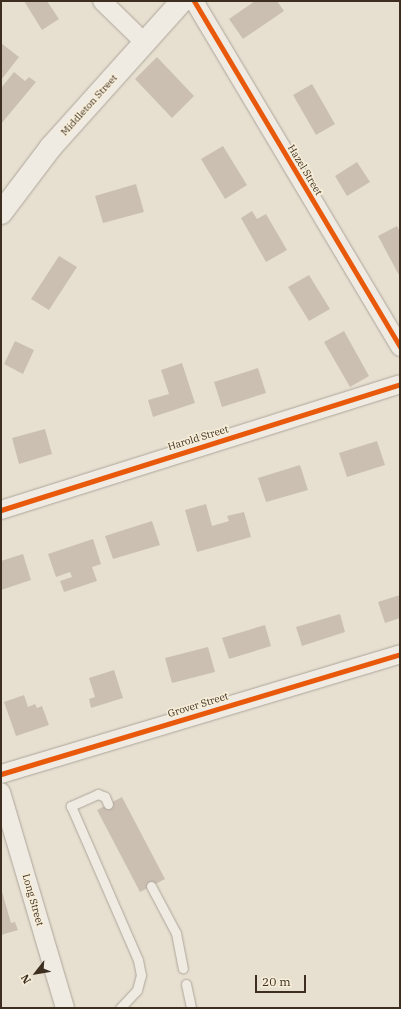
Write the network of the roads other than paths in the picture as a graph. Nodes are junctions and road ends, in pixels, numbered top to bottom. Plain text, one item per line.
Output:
1 (102, 1) edge
2 (182, 1) edge
3 (194, 1) edge
4 (144, 42) junction
5 (1, 213) edge
6 (400, 348) edge
7 (400, 384) edge
8 (1, 510) edge
9 (400, 654) edge
10 (1, 774) edge
11 (1, 792) edge
12 (108, 804) dead end
13 (151, 886) dead end
14 (183, 968) dead end
15 (186, 984) dead end
16 (65, 1008) edge
17 (120, 1008) edge
18 (191, 1008) edge

1 - 4 street
2 - 4 street, Middleton Street
3 - 6 street, Hazel Street
4 - 5 street, Middleton Street
7 - 8 street, Harold Street
9 - 10 street, Grover Street
11 - 16 street, Long Street
12 - 17 lane
13 - 14 lane
15 - 18 lane

